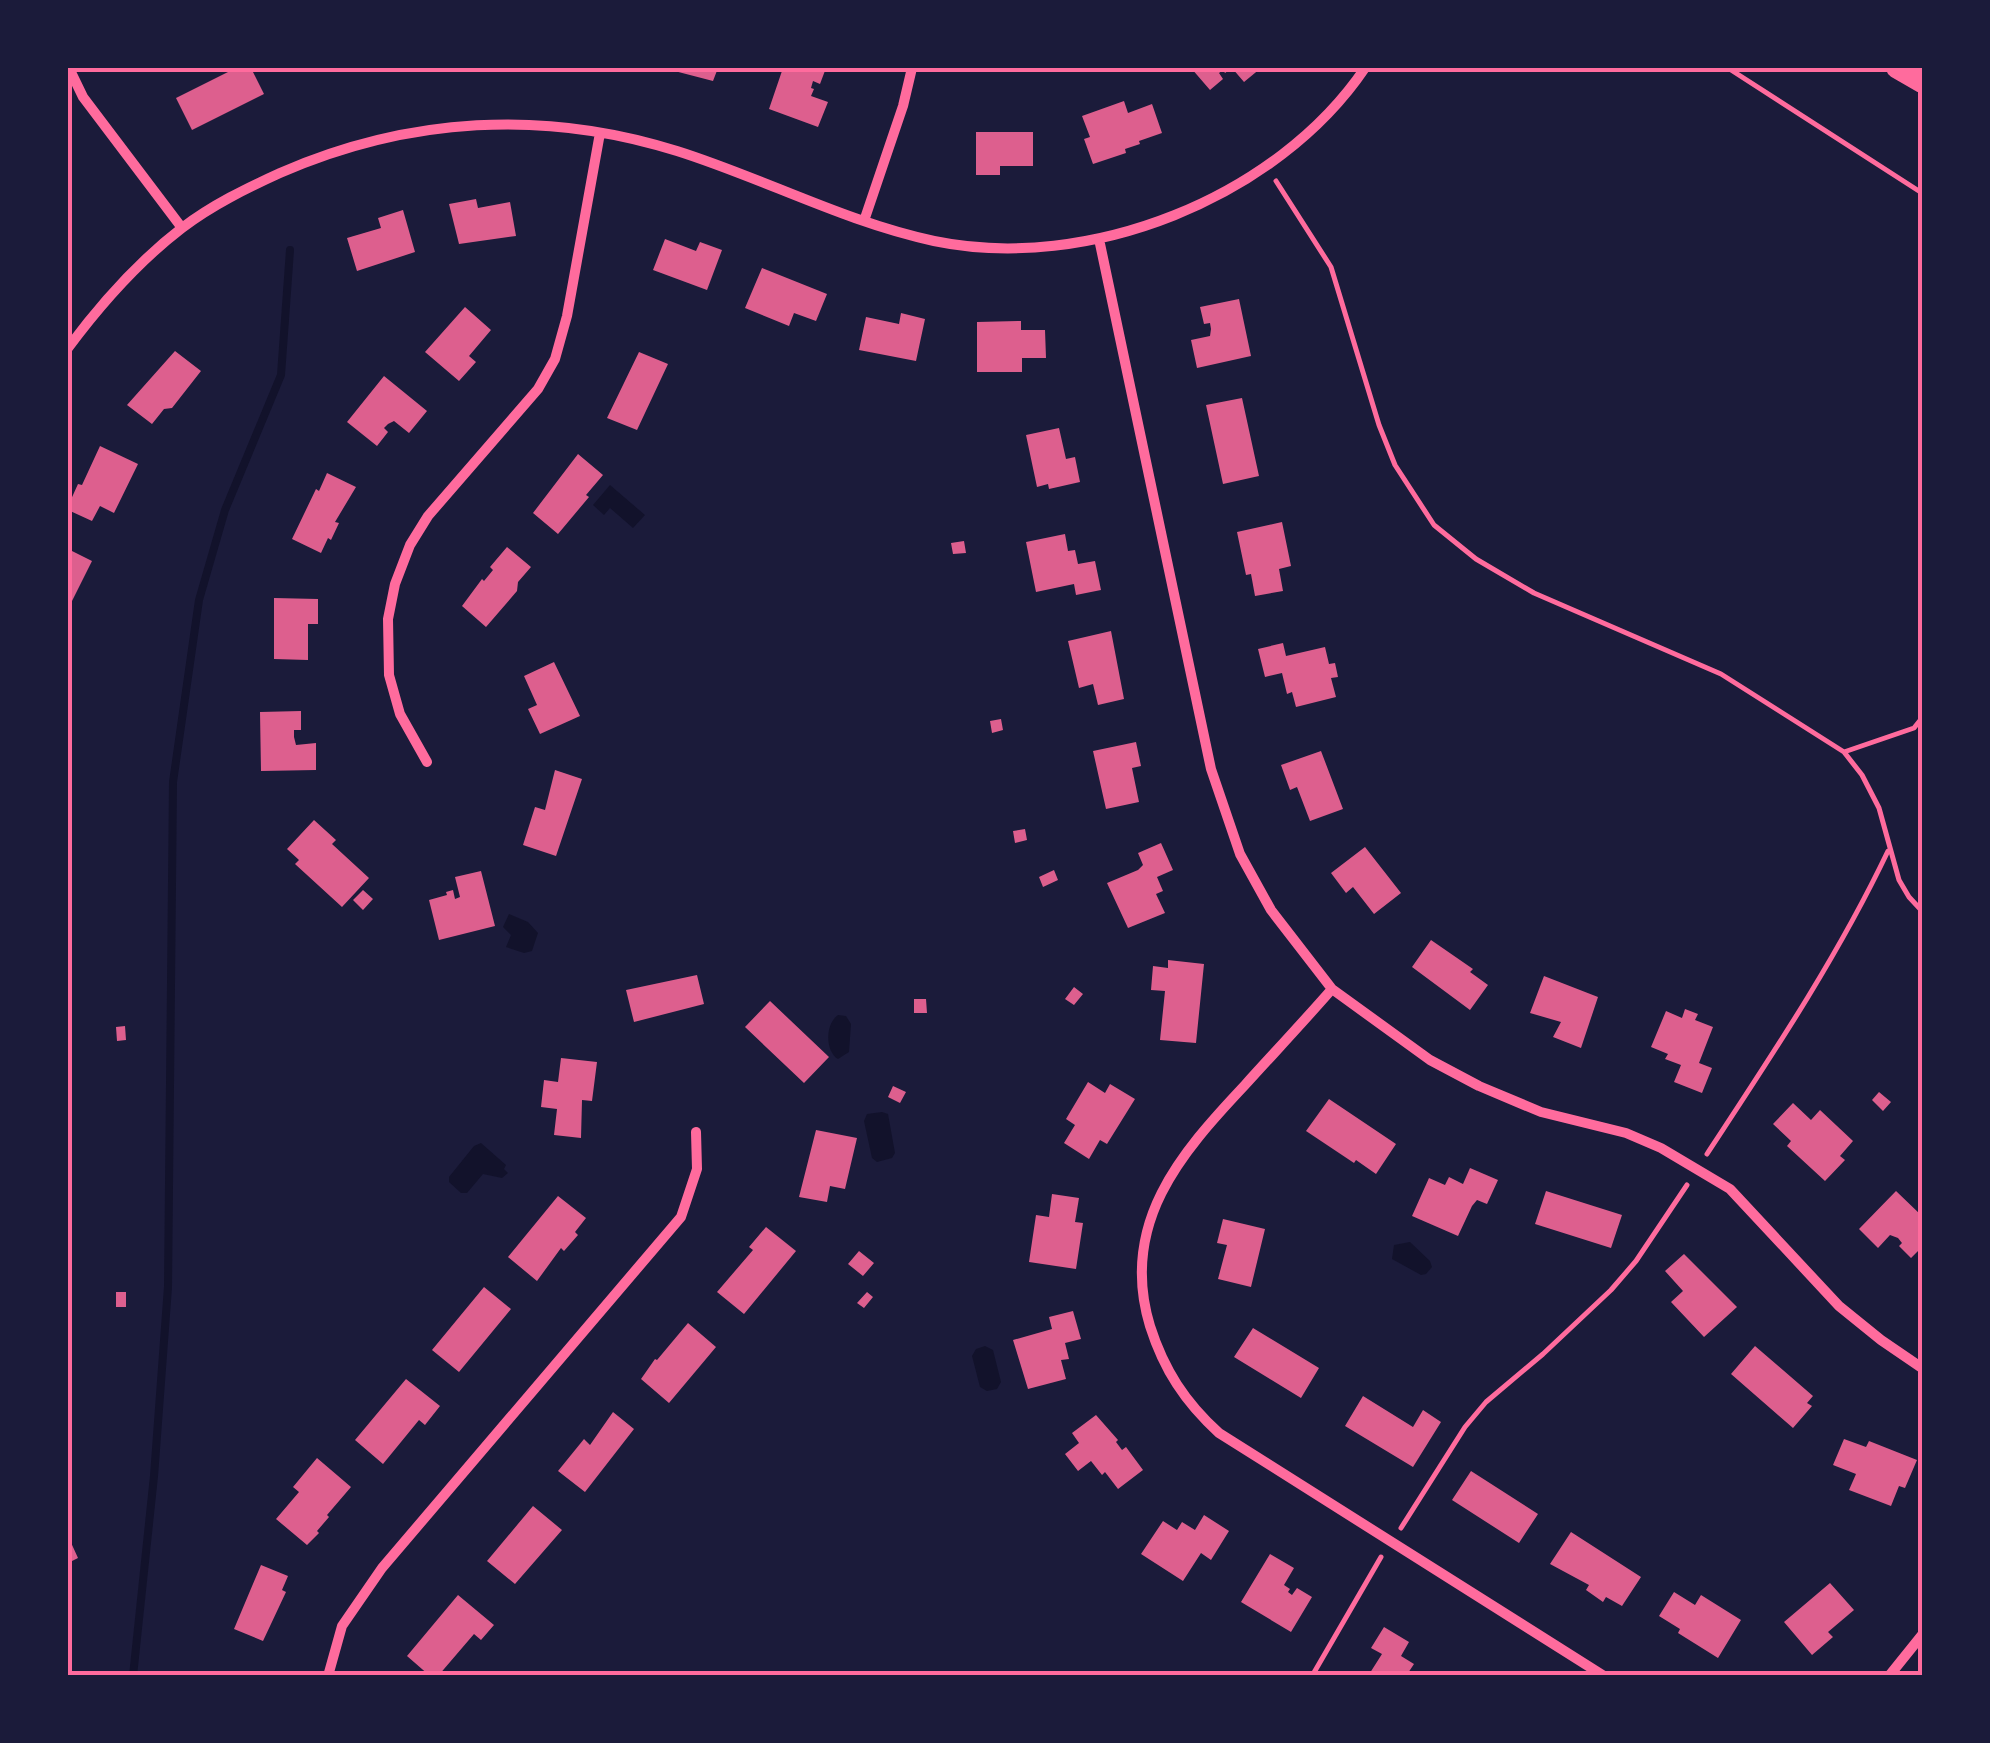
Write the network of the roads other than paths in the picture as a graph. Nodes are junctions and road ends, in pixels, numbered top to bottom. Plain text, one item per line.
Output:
1 (69, 68) edge
2 (912, 68) edge
3 (1365, 68) edge
4 (1896, 68) edge
5 (1922, 84) edge
6 (600, 133) junction
7 (864, 221) junction
8 (182, 228) junction
9 (1099, 239) junction
10 (68, 348) edge
11 (427, 762) dead end
12 (1332, 989) junction
13 (696, 1132) dead end
14 (1922, 1368) edge
15 (1922, 1635) edge
16 (328, 1676) edge
17 (1604, 1676) edge
18 (1888, 1676) edge

1 - 8 street
2 - 7 street
3 - 9 street
4 - 5 main road
6 - 7 street
6 - 8 street
6 - 11 street
7 - 9 street
8 - 10 street
9 - 12 street
12 - 14 street
12 - 17 street
13 - 16 street
15 - 18 street

